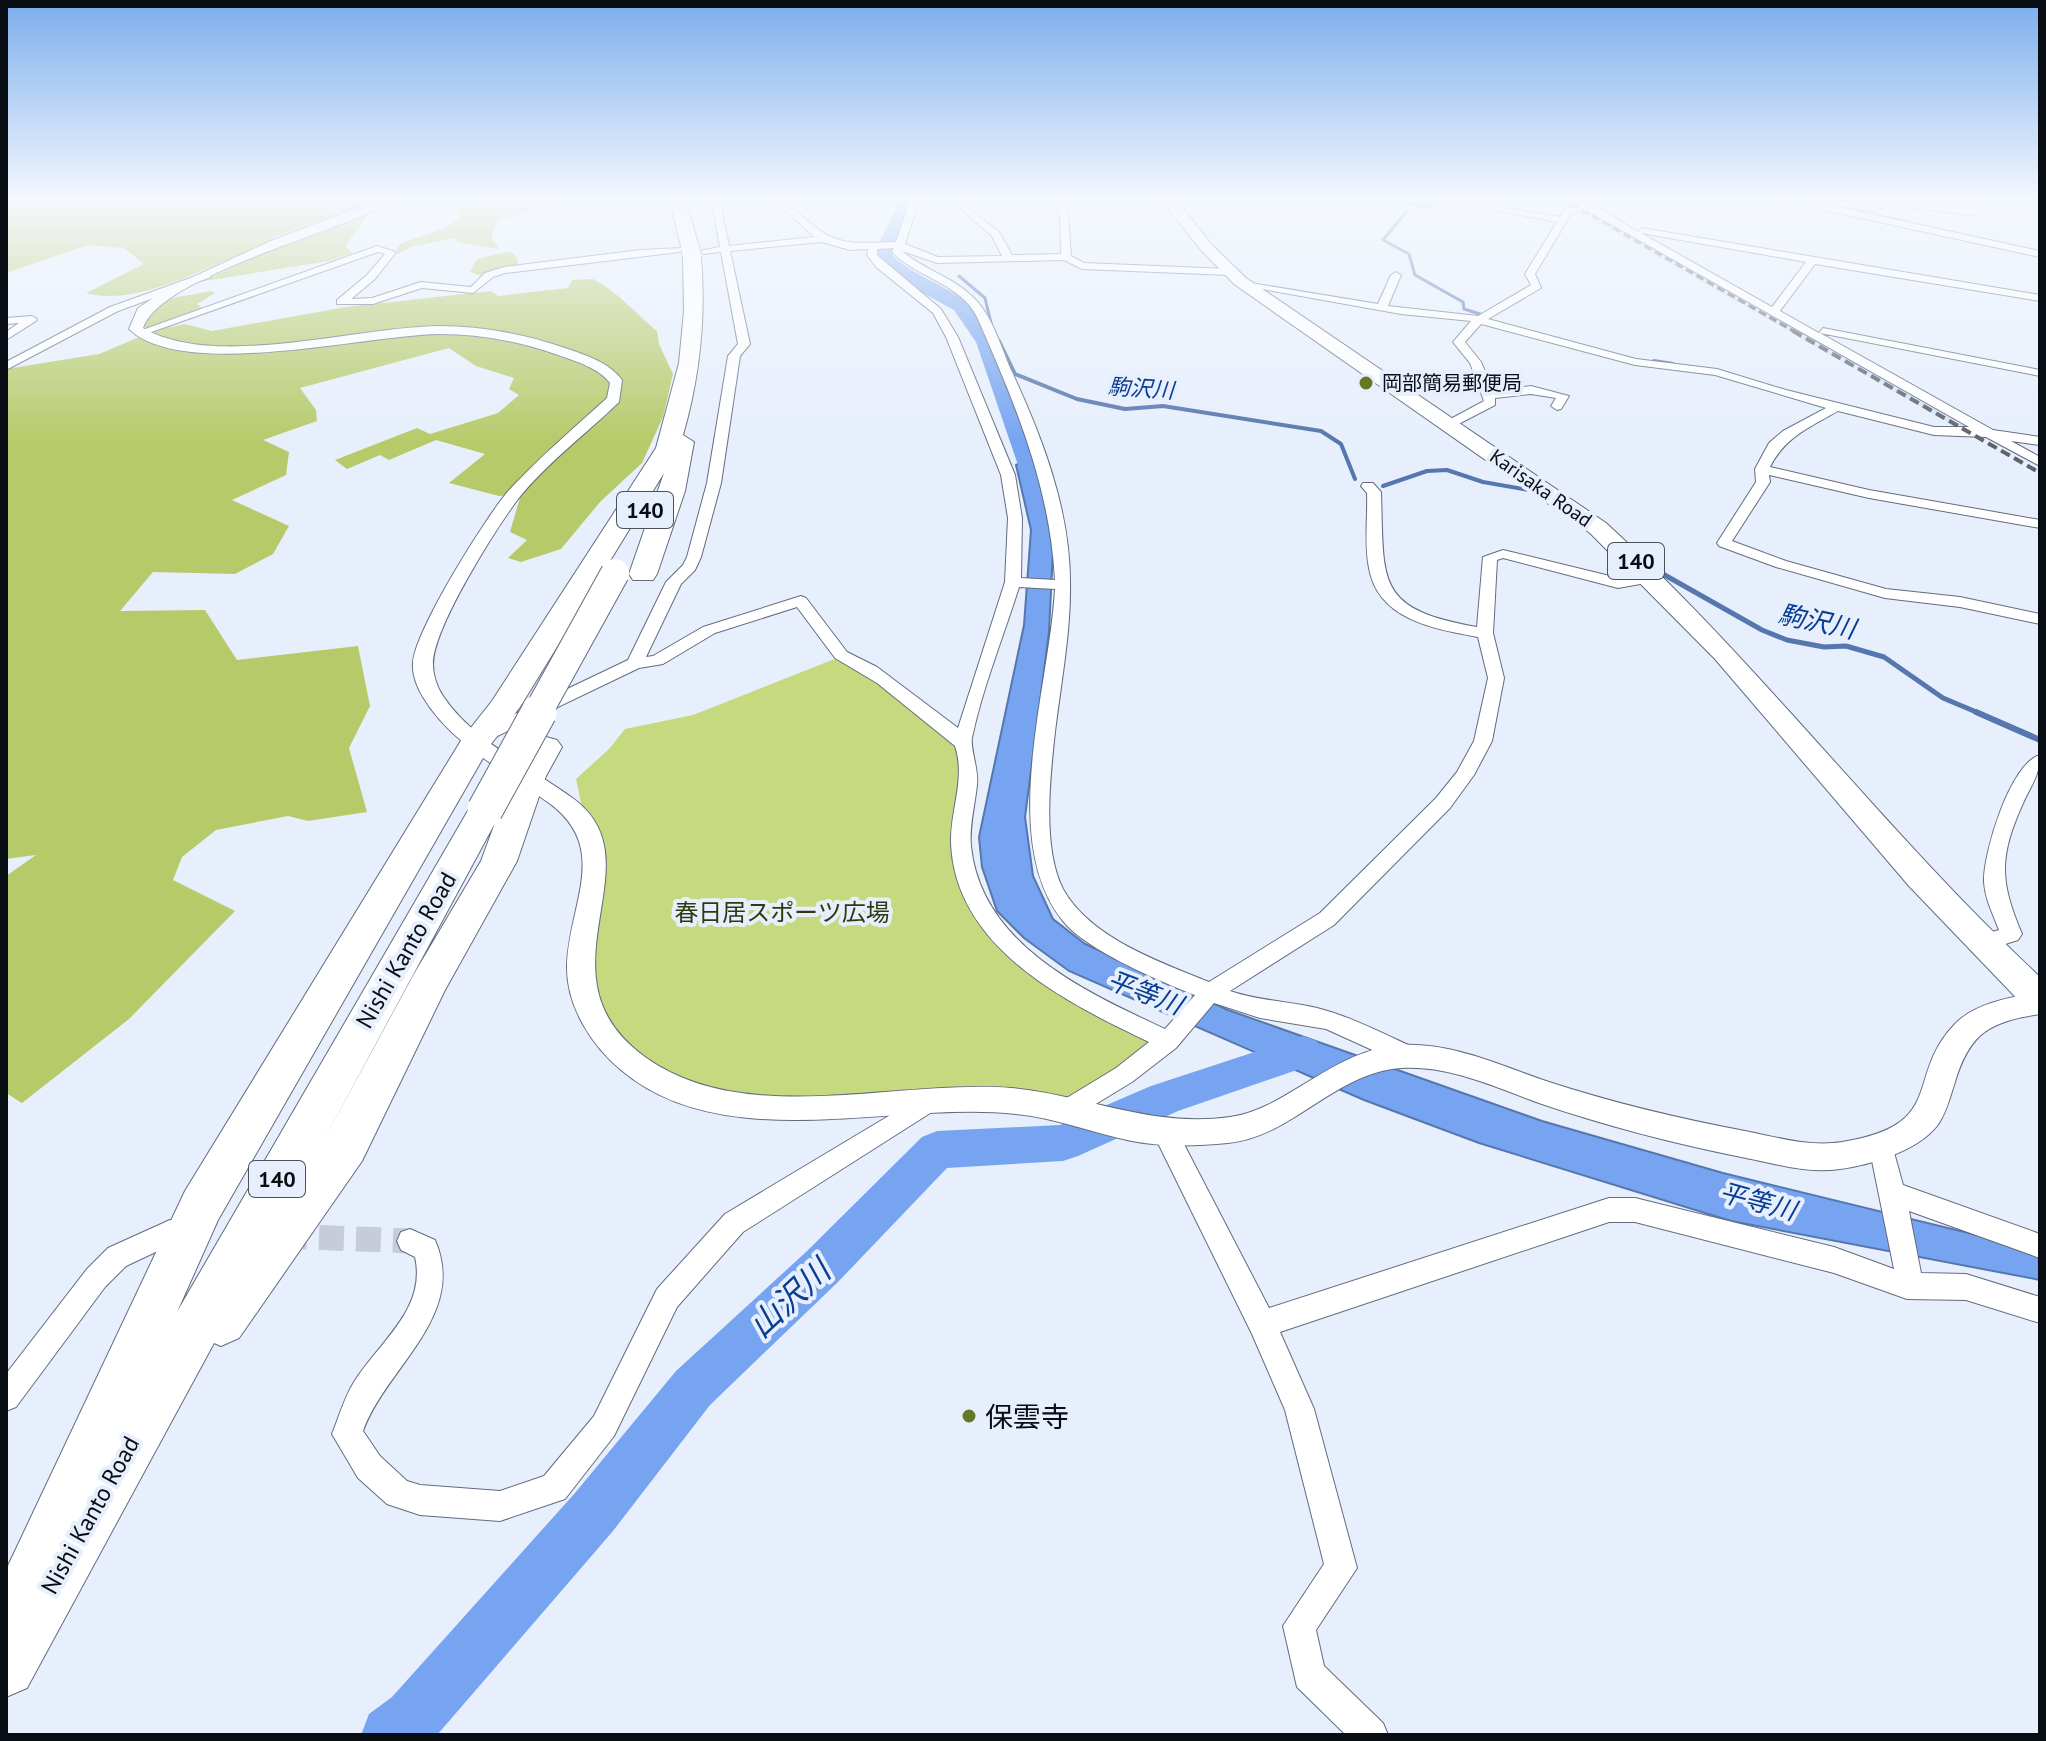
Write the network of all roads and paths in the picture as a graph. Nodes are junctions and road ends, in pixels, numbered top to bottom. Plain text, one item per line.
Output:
1 (195, 279) edge
2 (199, 279) edge
3 (291, 279) edge
4 (368, 279) edge
5 (484, 279) edge
6 (694, 279) edge
7 (733, 279) edge
8 (899, 279) edge
9 (938, 279) edge
10 (1237, 279) edge
11 (1238, 279) edge
12 (1394, 279) edge
13 (1533, 279) edge
14 (1718, 279) edge
15 (1797, 279) edge
16 (1911, 279) edge
17 (2040, 298) edge
18 (1382, 308) junction
19 (1775, 311) junction
20 (1478, 320) junction
21 (6, 321) edge
22 (1800, 326) junction
23 (139, 333) junction
24 (6, 337) edge
25 (6, 367) edge
26 (691, 369) junction
27 (2040, 373) edge
28 (1491, 395) junction
29 (1557, 406) dead end
30 (1838, 406) junction
31 (1449, 425) junction
32 (1963, 432) junction
33 (1987, 432) junction
34 (2040, 441) edge
35 (2040, 462) edge
36 (1762, 469) junction
37 (2040, 479) edge
38 (1368, 486) dead end
39 (2040, 524) edge
40 (615, 573) junction
41 (1652, 578) junction
42 (1013, 582) junction
43 (1063, 585) junction
44 (2040, 619) edge
45 (1485, 633) junction
46 (635, 663) junction
47 (491, 723) junction
48 (962, 742) junction
49 (2040, 761) edge
50 (538, 762) junction
51 (1983, 943) junction
52 (1211, 992) junction
53 (2040, 1001) edge
54 (1168, 1041) junction
55 (1409, 1056) junction
56 (927, 1103) junction
57 (1075, 1111) junction
58 (1165, 1133) junction
59 (1881, 1146) junction
60 (1892, 1199) junction
61 (170, 1232) dead end
62 (410, 1241) dead end
63 (2040, 1246) edge
64 (1907, 1276) junction
65 (2040, 1310) edge
66 (1262, 1324) junction
67 (6, 1397) edge
68 (71, 1549) junction
69 (6, 1635) edge
70 (6, 1667) edge
71 (1371, 1735) edge

1 - 25 street
2 - 23 street
3 - 23 street
4 - 5 street
6 - 26 highway, Nishi Kanto Road / 140
7 - 46 street
8 - 42 street
9 - 43 street
10 - 31 highway, Karisaka Road / 140
11 - 18 street
12 - 18 street
13 - 20 street
14 - 19 street
15 - 19 street
16 - 17 street
18 - 20 street
19 - 22 street
20 - 28 street
20 - 30 street
21 - 24 street
22 - 27 street
22 - 33 street
23 - 47 street
26 - 40 highway, Nishi Kanto Road / 140
26 - 40 highway
28 - 29 street
28 - 31 street
30 - 32 street
30 - 36 street
31 - 41 highway, Karisaka Road / 140
32 - 33 street
32 - 37 street
33 - 34 street
33 - 35 street
36 - 39 street
36 - 44 street
38 - 45 street
40 - 47 highway
40 - 50 highway
40 - 68 highway, Nishi Kanto Road / 140, bridge
41 - 45 street
41 - 51 highway, Karisaka Road / 140
42 - 43 street
42 - 48 street
43 - 52 street
45 - 52 street
46 - 47 street
46 - 48 street
47 - 50 street
47 - 69 highway
48 - 54 street
49 - 51 street
50 - 56 street
50 - 68 highway
51 - 53 highway, Karisaka Road / 140
52 - 54 street
52 - 55 street
53 - 59 street
54 - 57 street
55 - 58 street
55 - 59 street
56 - 57 street
56 - 62 street
57 - 58 street
58 - 66 street
59 - 60 street
60 - 63 street
60 - 64 street
61 - 67 street
64 - 65 street
64 - 66 street
66 - 71 street
68 - 70 highway, Nishi Kanto Road / 140

